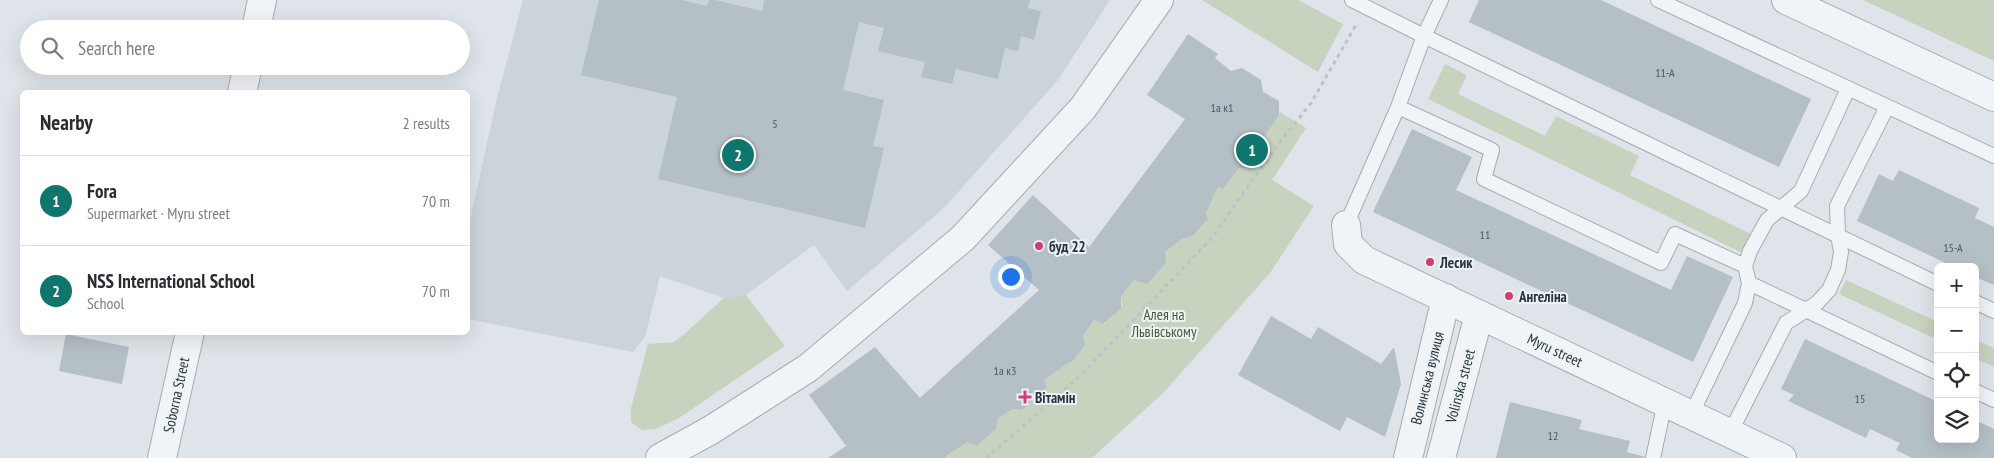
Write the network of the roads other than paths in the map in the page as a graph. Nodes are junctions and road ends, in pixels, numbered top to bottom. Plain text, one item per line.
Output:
1 (262, 0) edge
2 (1159, 0) edge
3 (1352, 0) edge
4 (1441, 0) edge
5 (1658, 0) edge
6 (1786, 0) edge
7 (258, 20) edge
8 (1424, 36) junction
9 (246, 75) edge
10 (1848, 89) junction
11 (242, 90) edge
12 (1994, 98) edge
13 (1887, 106) junction
14 (1398, 107) junction
15 (1994, 156) edge
16 (1781, 209) junction
17 (1346, 225) joint
18 (1838, 235) junction
19 (1745, 266) junction
20 (1934, 282) edge
21 (1749, 283) junction
22 (1446, 298) junction
23 (1979, 304) edge
24 (1807, 310) junction
25 (1994, 311) edge
26 (1480, 315) junction
27 (189, 335) edge
28 (1934, 371) edge
29 (1979, 393) edge
30 (1994, 400) edge
31 (1665, 402) junction
32 (1691, 415) junction
33 (1730, 433) junction
34 (162, 458) edge
35 (660, 458) edge
36 (1408, 458) edge
37 (1441, 458) edge
38 (1654, 458) edge
39 (1782, 458) edge

1 - 7 street
2 - 35 street
3 - 8 lane
4 - 8 lane
5 - 10 lane
6 - 12 street
8 - 14 lane
8 - 16 lane
9 - 11 street
10 - 13 lane
10 - 16 lane
13 - 15 lane
13 - 18 lane
14 - 17 lane
14 - 19 lane
16 - 18 lane
16 - 19 lane
17 - 22 street, Myru street
18 - 20 lane
18 - 24 lane
19 - 21 lane
21 - 24 lane
21 - 32 lane
22 - 26 street, Myru street
22 - 36 street, Волинська вулиця
23 - 25 lane
24 - 28 lane
24 - 33 lane
26 - 31 street, Myru street
26 - 37 street, Volinska street
27 - 34 street, Soborna Street
29 - 30 lane
31 - 32 street, Myru street
31 - 38 lane
32 - 33 street, Myru street
33 - 39 street, Myru street

